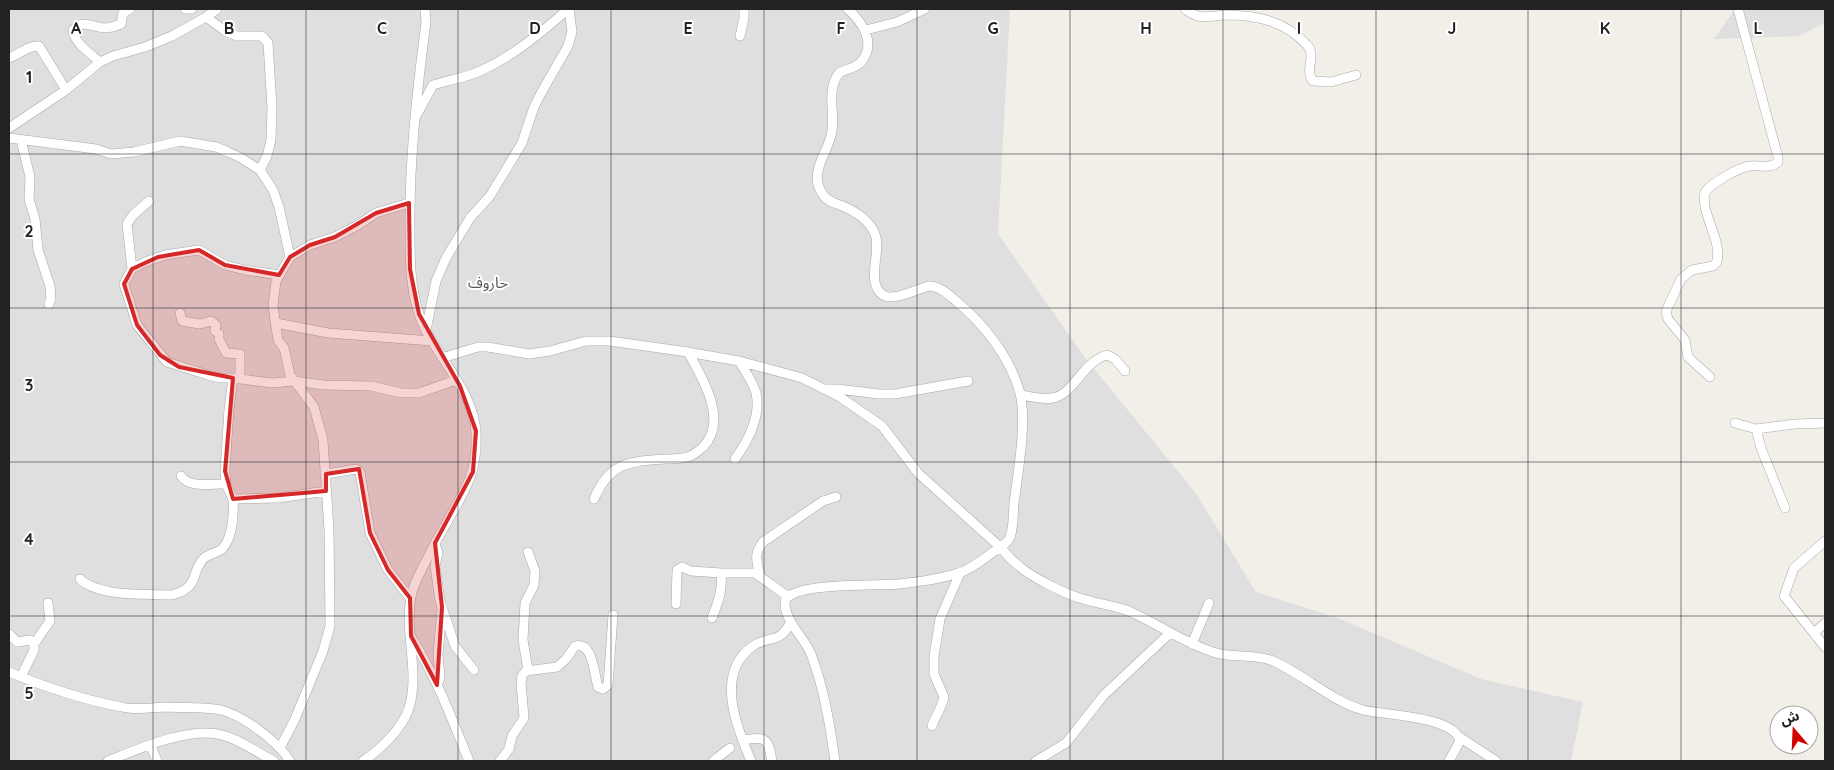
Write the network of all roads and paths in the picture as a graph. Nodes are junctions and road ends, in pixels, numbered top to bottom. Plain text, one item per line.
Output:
1 (130, 9) edge
2 (185, 9) edge
3 (192, 9) edge
4 (217, 9) edge
5 (425, 9) edge
6 (568, 9) edge
7 (744, 9) edge
8 (848, 9) edge
9 (926, 9) edge
10 (1185, 9) edge
11 (1738, 9) edge
12 (206, 17) junction
13 (866, 30) junction
14 (740, 36) dead end
15 (9, 58) edge
16 (100, 62) junction
17 (1356, 75) dead end
18 (66, 90) junction
19 (414, 119) junction
20 (9, 128) edge
21 (9, 138) edge
22 (21, 140) junction
23 (260, 170) junction
24 (149, 200) dead end
25 (410, 203) junction
26 (290, 257) junction
27 (132, 268) junction
28 (279, 275) junction
29 (49, 304) dead end
30 (180, 313) dead end
31 (276, 323) junction
32 (426, 330) junction
33 (432, 341) junction
34 (688, 352) junction
35 (442, 358) junction
36 (739, 361) junction
37 (1125, 371) dead end
38 (1710, 377) dead end
39 (236, 379) junction
40 (456, 380) junction
41 (294, 381) junction
42 (968, 381) dead end
43 (826, 389) junction
44 (1020, 395) junction
45 (1735, 423) dead end
46 (1825, 423) edge
47 (1756, 429) junction
48 (735, 459) dead end
49 (326, 474) junction
50 (181, 476) dead end
51 (226, 484) junction
52 (326, 491) junction
53 (836, 497) dead end
54 (594, 498) dead end
55 (233, 499) junction
56 (1785, 508) dead end
57 (1825, 541) edge
58 (435, 543) junction
59 (1000, 547) junction
60 (528, 552) dead end
61 (960, 573) junction
62 (721, 574) junction
63 (760, 576) junction
64 (80, 579) dead end
65 (787, 596) junction
66 (410, 598) junction
67 (48, 603) dead end
68 (1209, 603) dead end
69 (676, 604) dead end
70 (442, 607) junction
71 (612, 615) dead end
72 (712, 618) dead end
73 (791, 622) junction
74 (1825, 624) edge
75 (1170, 633) junction
76 (1814, 633) junction
77 (9, 634) edge
78 (411, 636) junction
79 (34, 644) junction
80 (1192, 644) junction
81 (1825, 646) edge
82 (474, 670) dead end
83 (528, 670) junction
84 (9, 672) edge
85 (20, 677) junction
86 (437, 685) junction
87 (932, 726) dead end
88 (1458, 736) junction
89 (744, 740) junction
90 (151, 746) junction
91 (280, 748) junction
92 (730, 748) dead end
93 (108, 761) edge
94 (157, 761) edge
95 (274, 761) edge
96 (290, 761) edge
97 (363, 761) edge
98 (469, 761) edge
99 (500, 761) edge
100 (713, 761) edge
101 (751, 761) edge
102 (772, 761) edge
103 (835, 761) edge
104 (1036, 761) edge
105 (1450, 761) edge
106 (1496, 761) edge

1 - 16 street
2 - 3 street
4 - 12 street
5 - 19 street
6 - 19 street
6 - 32 street
7 - 14 street
8 - 13 street
9 - 13 street
10 - 17 street
11 - 38 street
12 - 16 street
12 - 23 street
13 - 44 street
15 - 18 street
16 - 18 street
18 - 20 street
19 - 25 street
21 - 22 street
22 - 23 street
22 - 29 street
23 - 26 street
24 - 27 street
25 - 26 street
25 - 32 street
26 - 28 street
27 - 28 street
27 - 39 street
28 - 31 street
30 - 39 street
31 - 33 street
31 - 41 street
32 - 33 street
33 - 35 street
34 - 35 street
34 - 36 street
34 - 54 street
35 - 40 street
36 - 43 street
36 - 48 street
37 - 44 street
39 - 41 street
39 - 51 street
40 - 41 street
40 - 58 street
41 - 49 street
42 - 43 street
43 - 59 street
44 - 59 street
45 - 47 street
46 - 47 street
47 - 56 street
49 - 52 street
49 - 66 street
50 - 51 street
51 - 55 street
52 - 55 street
52 - 91 street
53 - 63 street
55 - 64 street
57 - 76 street
58 - 66 street
58 - 70 street
59 - 61 street
59 - 75 street
60 - 83 street
61 - 65 street
61 - 87 street
62 - 63 street
62 - 69 street
62 - 72 street
63 - 65 street
65 - 73 street
66 - 78 street
67 - 79 street
68 - 80 street
70 - 82 street
70 - 86 street
71 - 83 street
73 - 89 street
73 - 103 street
74 - 76 street
75 - 80 street
75 - 104 street
76 - 81 street
77 - 79 street
78 - 86 street
78 - 97 street
79 - 85 street
80 - 88 street
83 - 99 street
84 - 85 street
85 - 91 street
86 - 98 street
88 - 105 street
88 - 106 street
89 - 101 street
89 - 102 street
90 - 93 street
90 - 94 street
90 - 95 street
91 - 96 street
92 - 100 street

